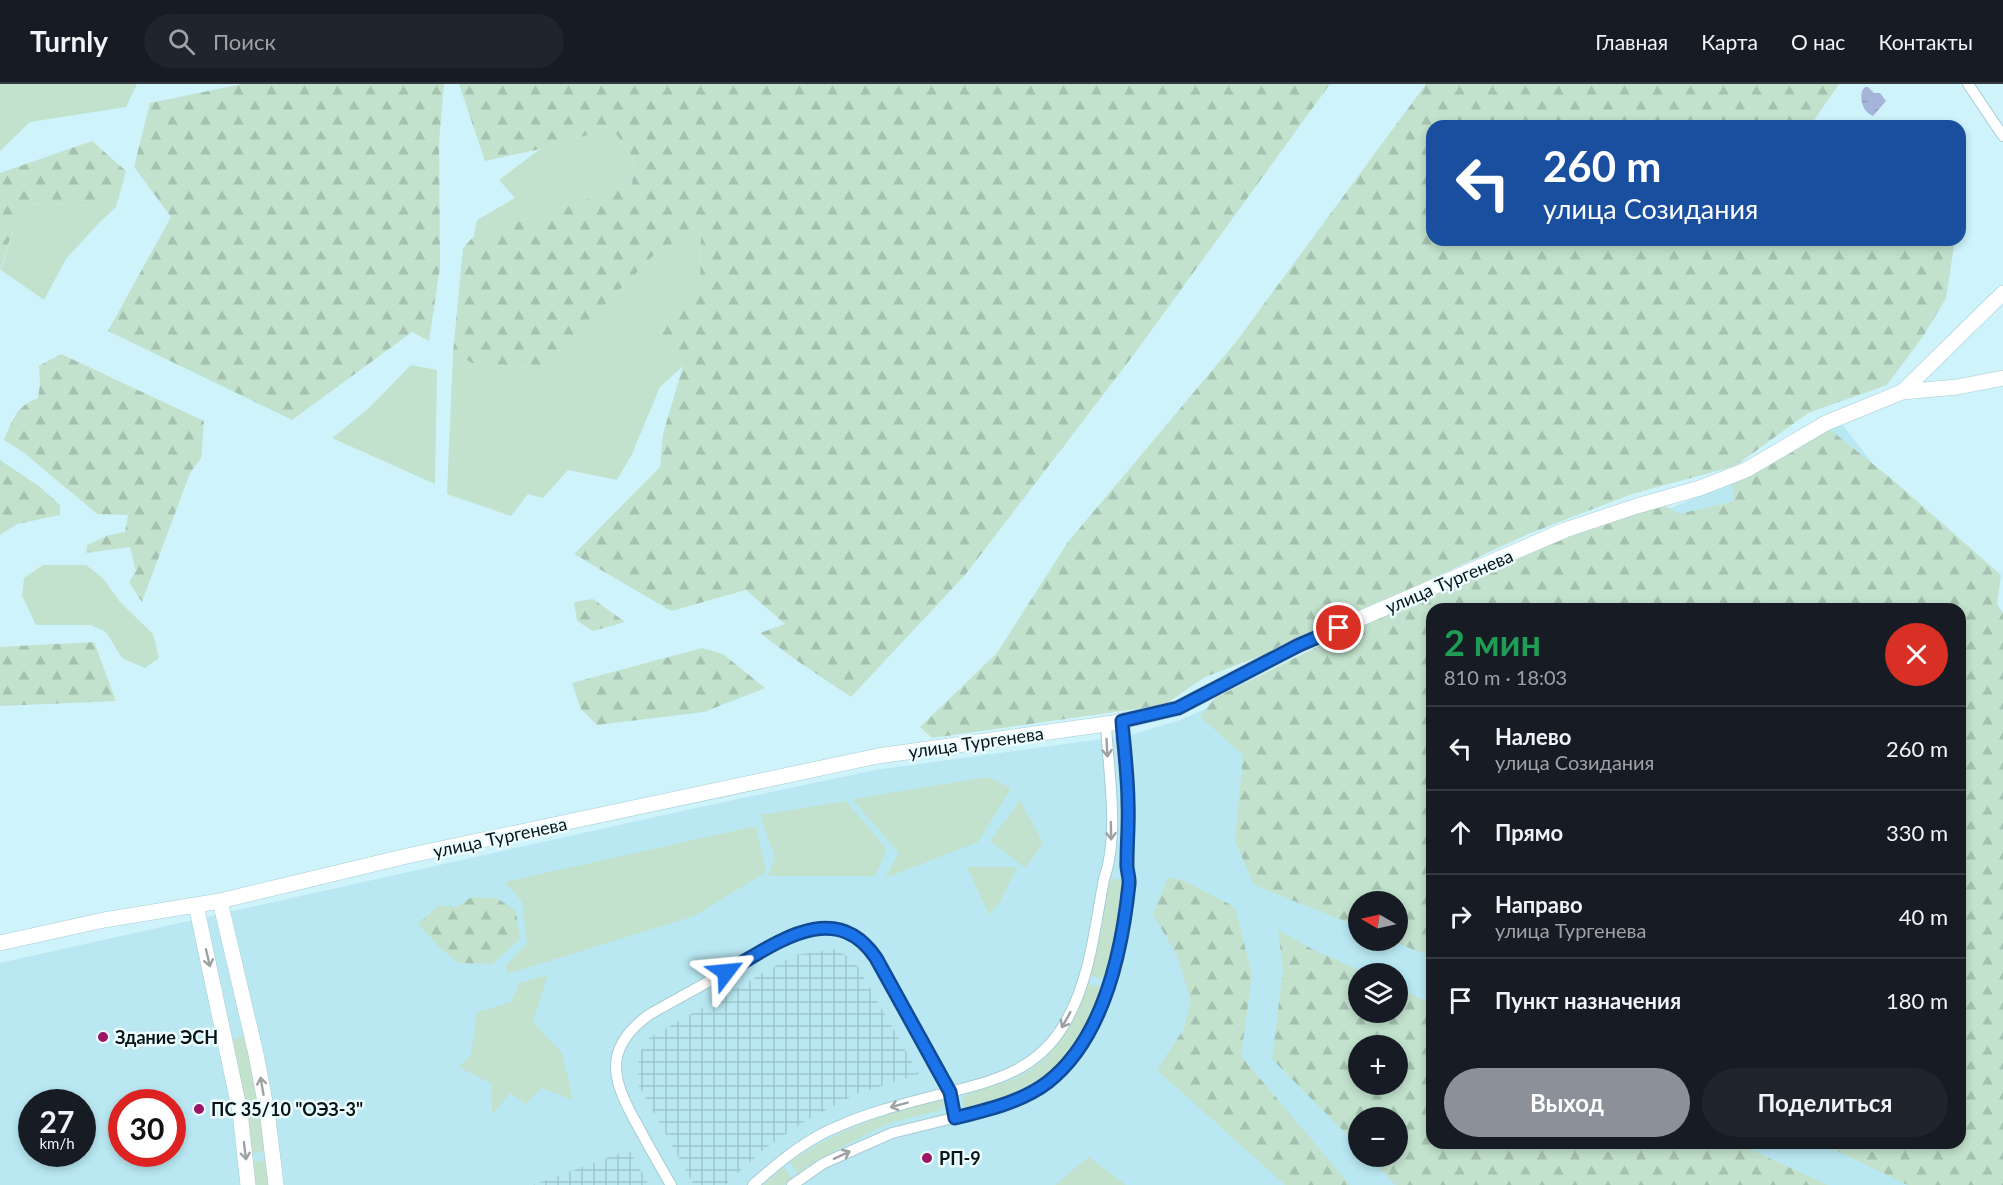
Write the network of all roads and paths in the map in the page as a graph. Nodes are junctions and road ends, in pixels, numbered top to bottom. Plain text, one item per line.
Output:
1 (1968, 84) edge
2 (2003, 136) edge
3 (2003, 293) edge
4 (2003, 378) edge
5 (1902, 392) junction
6 (1122, 721) junction
7 (1106, 724) junction
8 (1104, 879) junction
9 (1129, 880) junction
10 (220, 901) junction
11 (196, 905) junction
12 (0, 943) edge
13 (244, 1005) junction
14 (220, 1011) junction
15 (950, 1092) junction
16 (955, 1118) junction
17 (248, 1185) edge
18 (276, 1185) edge
19 (671, 1185) edge
20 (753, 1185) edge
21 (792, 1185) edge

1 - 2 street
3 - 5 street
4 - 5 street
5 - 6 street, улица Тургенева
6 - 7 street, улица Тургенева
6 - 9 street
7 -> 8 street
7 - 10 street, улица Тургенева
8 - 9 street
8 -> 15 street
9 - 16 street
10 - 11 street, улица Тургенева
10 - 13 street
11 - 12 street, улица Тургенева
11 -> 14 street
13 - 14 street
18 -> 13 street
14 -> 17 street
15 - 16 street
15 - 19 street
15 -> 20 street
21 -> 16 street

